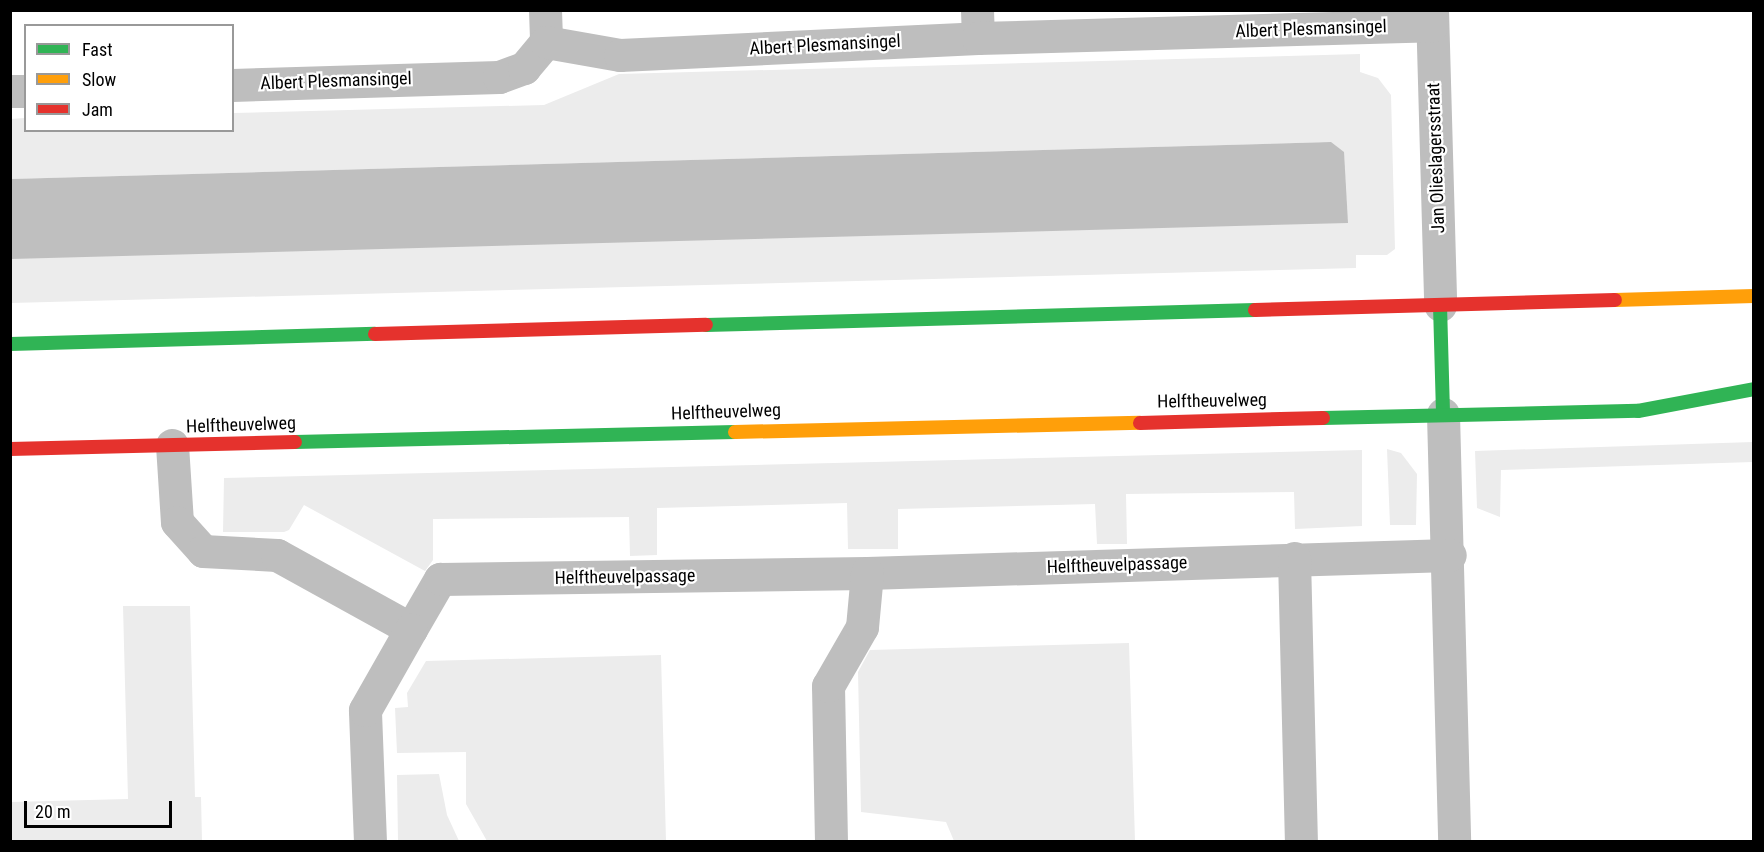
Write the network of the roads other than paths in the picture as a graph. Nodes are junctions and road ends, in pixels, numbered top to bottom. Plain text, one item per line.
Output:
1 (1432, 18) edge
2 (977, 24) edge
3 (545, 26) edge
4 (234, 85) edge
5 (1754, 296) edge
6 (1440, 305) junction
7 (10, 344) edge
8 (1754, 388) edge
9 (1443, 414) junction
10 (172, 445) junction
11 (10, 449) edge
12 (1450, 555) junction
13 (1294, 558) junction
14 (867, 573) junction
15 (411, 629) junction
16 (370, 842) edge
17 (831, 842) edge
18 (1301, 842) edge
19 (1454, 842) edge

1 - 2 street, Albert Plesmansingel
1 - 6 street, Jan Olieslagersstraat
2 - 3 street, Albert Plesmansingel
3 - 4 street, Albert Plesmansingel
5 - 6 main road
6 - 7 main road
6 - 9 main road
8 - 9 main road, Helftheuvelweg
9 - 10 main road, Helftheuvelweg
9 - 12 street
10 - 11 main road, Helftheuvelweg
10 - 15 street
12 - 13 street, Helftheuvelpassage
12 - 19 street
13 - 14 street, Helftheuvelpassage
13 - 18 street
14 - 15 street, Helftheuvelpassage
14 - 17 street
15 - 16 street, Helftheuvelpassage

